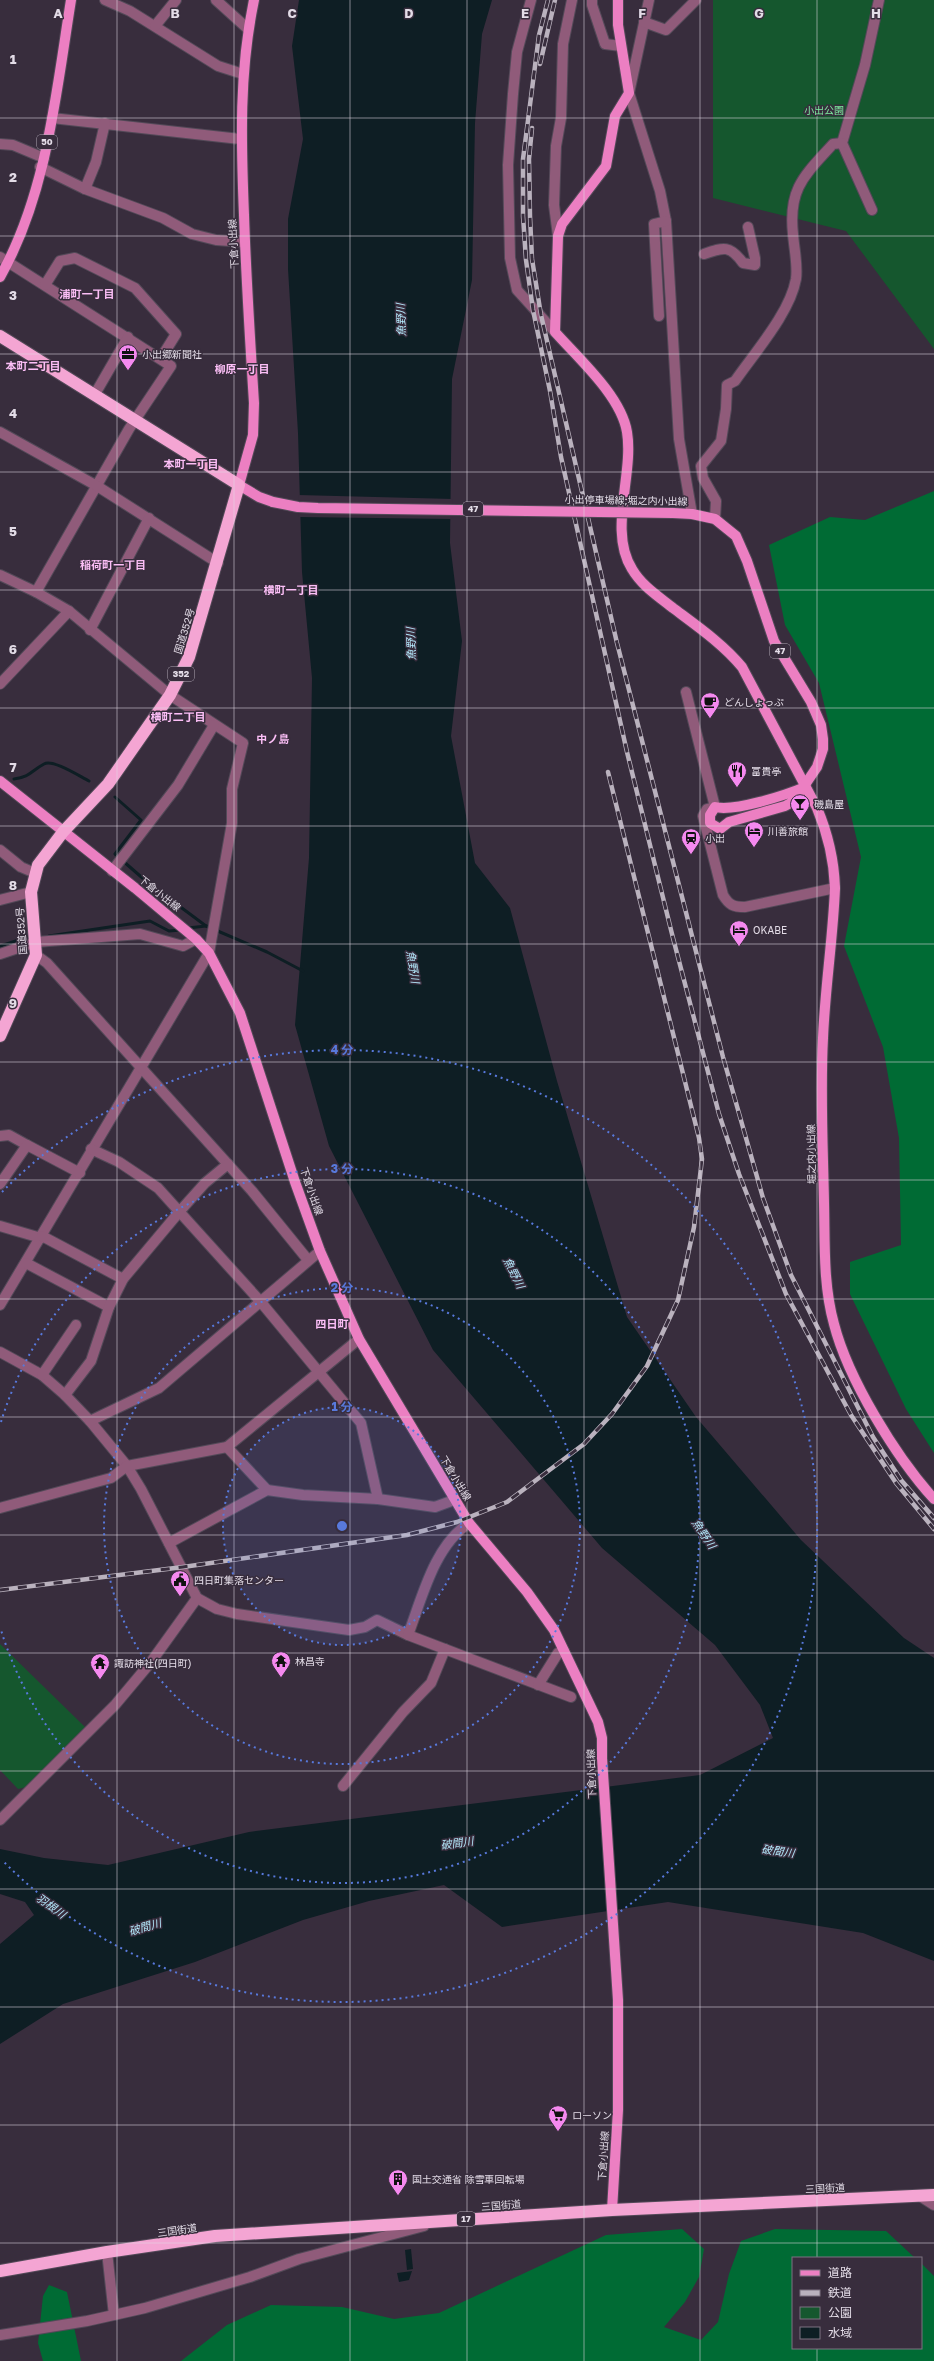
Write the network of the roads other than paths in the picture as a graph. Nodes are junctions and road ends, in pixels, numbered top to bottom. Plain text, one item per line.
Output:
1 (71, 0) edge
2 (105, 0) edge
3 (176, 0) edge
4 (216, 0) edge
5 (254, 0) edge
6 (531, 0) edge
7 (572, 0) edge
8 (592, 0) edge
9 (618, 0) edge
10 (650, 0) edge
11 (696, 0) edge
12 (879, 0) edge
13 (644, 22) junction
14 (155, 26) junction
15 (248, 29) junction
16 (621, 46) junction
17 (243, 74) junction
18 (629, 93) junction
19 (52, 118) junction
20 (105, 123) junction
21 (240, 138) junction
22 (842, 143) junction
23 (0, 144) edge
24 (42, 163) junction
25 (85, 189) junction
26 (872, 210) dead end
27 (666, 221) junction
28 (748, 227) dead end
29 (558, 236) junction
30 (245, 242) junction
31 (704, 254) dead end
32 (4, 259) edge
33 (0, 277) edge
34 (45, 285) junction
35 (660, 316) dead end
36 (555, 332) junction
37 (0, 336) edge
38 (128, 337) junction
39 (161, 358) junction
40 (95, 394) junction
41 (135, 420) junction
42 (0, 432) edge
43 (240, 485) junction
44 (97, 486) junction
45 (692, 514) junction
46 (149, 518) junction
47 (715, 519) junction
48 (218, 562) junction
49 (0, 575) edge
50 (36, 592) junction
51 (69, 611) junction
52 (90, 630) junction
53 (0, 684) edge
54 (686, 692) dead end
55 (170, 695) junction
56 (214, 725) junction
57 (0, 781) edge
58 (805, 787) junction
59 (715, 808) junction
60 (63, 832) junction
61 (0, 850) edge
62 (118, 864) junction
63 (35, 873) junction
64 (835, 888) junction
65 (31, 892) junction
66 (0, 900) edge
67 (196, 939) junction
68 (36, 942) junction
69 (209, 953) junction
70 (0, 954) edge
71 (36, 955) junction
72 (0, 1036) edge
73 (142, 1070) junction
74 (0, 1136) edge
75 (27, 1145) junction
76 (91, 1149) junction
77 (228, 1164) junction
78 (80, 1173) junction
79 (0, 1184) edge
80 (180, 1211) junction
81 (0, 1226) edge
82 (42, 1237) junction
83 (320, 1251) junction
84 (308, 1260) junction
85 (26, 1264) junction
86 (123, 1279) junction
87 (260, 1301) junction
88 (0, 1305) edge
89 (109, 1307) junction
90 (76, 1325) dead end
91 (359, 1339) junction
92 (0, 1352) edge
93 (319, 1373) junction
94 (42, 1375) junction
95 (65, 1395) junction
96 (90, 1421) junction
97 (227, 1447) junction
98 (127, 1466) junction
99 (267, 1490) junction
100 (378, 1499) junction
101 (934, 1499) edge
102 (454, 1500) junction
103 (0, 1508) edge
104 (469, 1523) junction
105 (169, 1543) junction
106 (198, 1598) junction
107 (408, 1635) junction
108 (445, 1649) junction
109 (564, 1651) junction
110 (538, 1686) junction
111 (571, 1697) dead end
112 (343, 1786) dead end
113 (0, 1820) edge
114 (934, 2195) edge
115 (920, 2196) junction
116 (934, 2205) edge
117 (612, 2210) junction
118 (446, 2220) junction
119 (106, 2252) junction
120 (0, 2271) edge
121 (114, 2316) junction
122 (0, 2335) edge

1 - 19 main road, 50
2 - 14 street
3 - 14 street
4 - 15 street
5 - 15 main road, 下倉小出線
6 - 36 street
7 - 29 street
8 - 16 street
9 - 16 main road
10 - 13 street
11 - 13 street
12 - 22 street
13 - 18 street
14 - 17 street
15 - 17 main road, 下倉小出線
16 - 18 main road
17 - 21 main road, 下倉小出線
18 - 27 street
18 - 29 main road
19 - 20 street
19 - 24 main road, 50
20 - 21 street
20 - 25 street
21 - 30 main road, 下倉小出線
22 - 26 street
22 - 47 street
23 - 24 street
24 - 25 street
24 - 32 main road, 50
25 - 30 street
27 - 35 street
27 - 45 street
28 - 31 street
29 - 36 main road
30 - 43 main road, 下倉小出線
32 - 33 main road, 50
32 - 34 street
34 - 38 street
34 - 39 street
36 - 58 main road, 堀之内小出線
37 - 40 highway
38 - 39 street
38 - 40 street
39 - 41 street
40 - 41 highway
41 - 43 highway
41 - 44 street
42 - 44 street
43 - 45 main road, 小出停車場線;堀之内小出線 / 47, bridge
43 - 48 highway, 国道352号 / 352
44 - 46 street
44 - 50 street
45 - 47 main road, 小出停車場線;堀之内小出線 / 47
46 - 48 street
46 - 52 street
47 - 58 main road, 小出停車場線;堀之内小出線 / 47
48 - 55 highway, 国道352号 / 352
49 - 50 street
50 - 51 street
51 - 52 street
51 - 53 street
52 - 55 street
54 - 59 street
55 - 56 street
55 - 60 highway, 国道352号 / 352
56 - 62 street
56 - 69 street
57 - 60 main road, 下倉小出線
58 - 59 main road
58 - 59 main road, 47
58 - 64 main road, 堀之内小出線
59 - 64 street
60 - 62 main road, 下倉小出線
60 - 63 highway, 国道352号 / 352
61 - 63 street
62 - 67 main road, 下倉小出線
63 - 65 highway, 国道352号 / 352
64 - 101 main road, 堀之内小出線
65 - 66 street
65 - 68 highway, 国道352号 / 352
67 - 68 street
67 - 69 main road, 下倉小出線
68 - 70 street
68 - 71 highway, 国道352号 / 352
69 - 73 street
69 - 83 main road, 下倉小出線
71 - 72 highway, 国道352号 / 352
71 - 73 street
73 - 76 street
73 - 77 street
74 - 75 street
75 - 78 street
75 - 79 street
76 - 78 street
76 - 80 street
77 - 80 street
77 - 84 street
78 - 82 street
80 - 86 street
80 - 87 street
81 - 82 street
82 - 85 street
82 - 86 street
83 - 84 street
83 - 91 main road, 下倉小出線
84 - 87 street
85 - 88 street
85 - 89 street
86 - 89 street
87 - 93 street
87 - 96 street
89 - 95 street
90 - 94 street
91 - 93 street
91 - 102 main road, 下倉小出線
92 - 94 street
93 - 97 street
93 - 100 street
94 - 95 street
95 - 96 street
96 - 98 street
97 - 98 street
97 - 99 street
98 - 103 street
98 - 105 street
99 - 100 street
99 - 105 street
100 - 102 street
102 - 104 main road, 下倉小出線
104 - 107 street
104 - 109 main road, 下倉小出線
105 - 106 street
106 - 107 street
106 - 113 street
107 - 108 street
108 - 110 street
108 - 112 street
109 - 110 street
109 - 117 main road, 下倉小出線
110 - 111 street
114 - 115 highway, 三国街道 / 17
115 - 116 street
115 - 117 highway, 三国街道 / 17
117 - 118 highway, 三国街道 / 17
118 - 119 highway, 三国街道 / 17
118 - 121 street
119 - 120 highway, 三国街道 / 17
119 - 121 street
121 - 122 street

